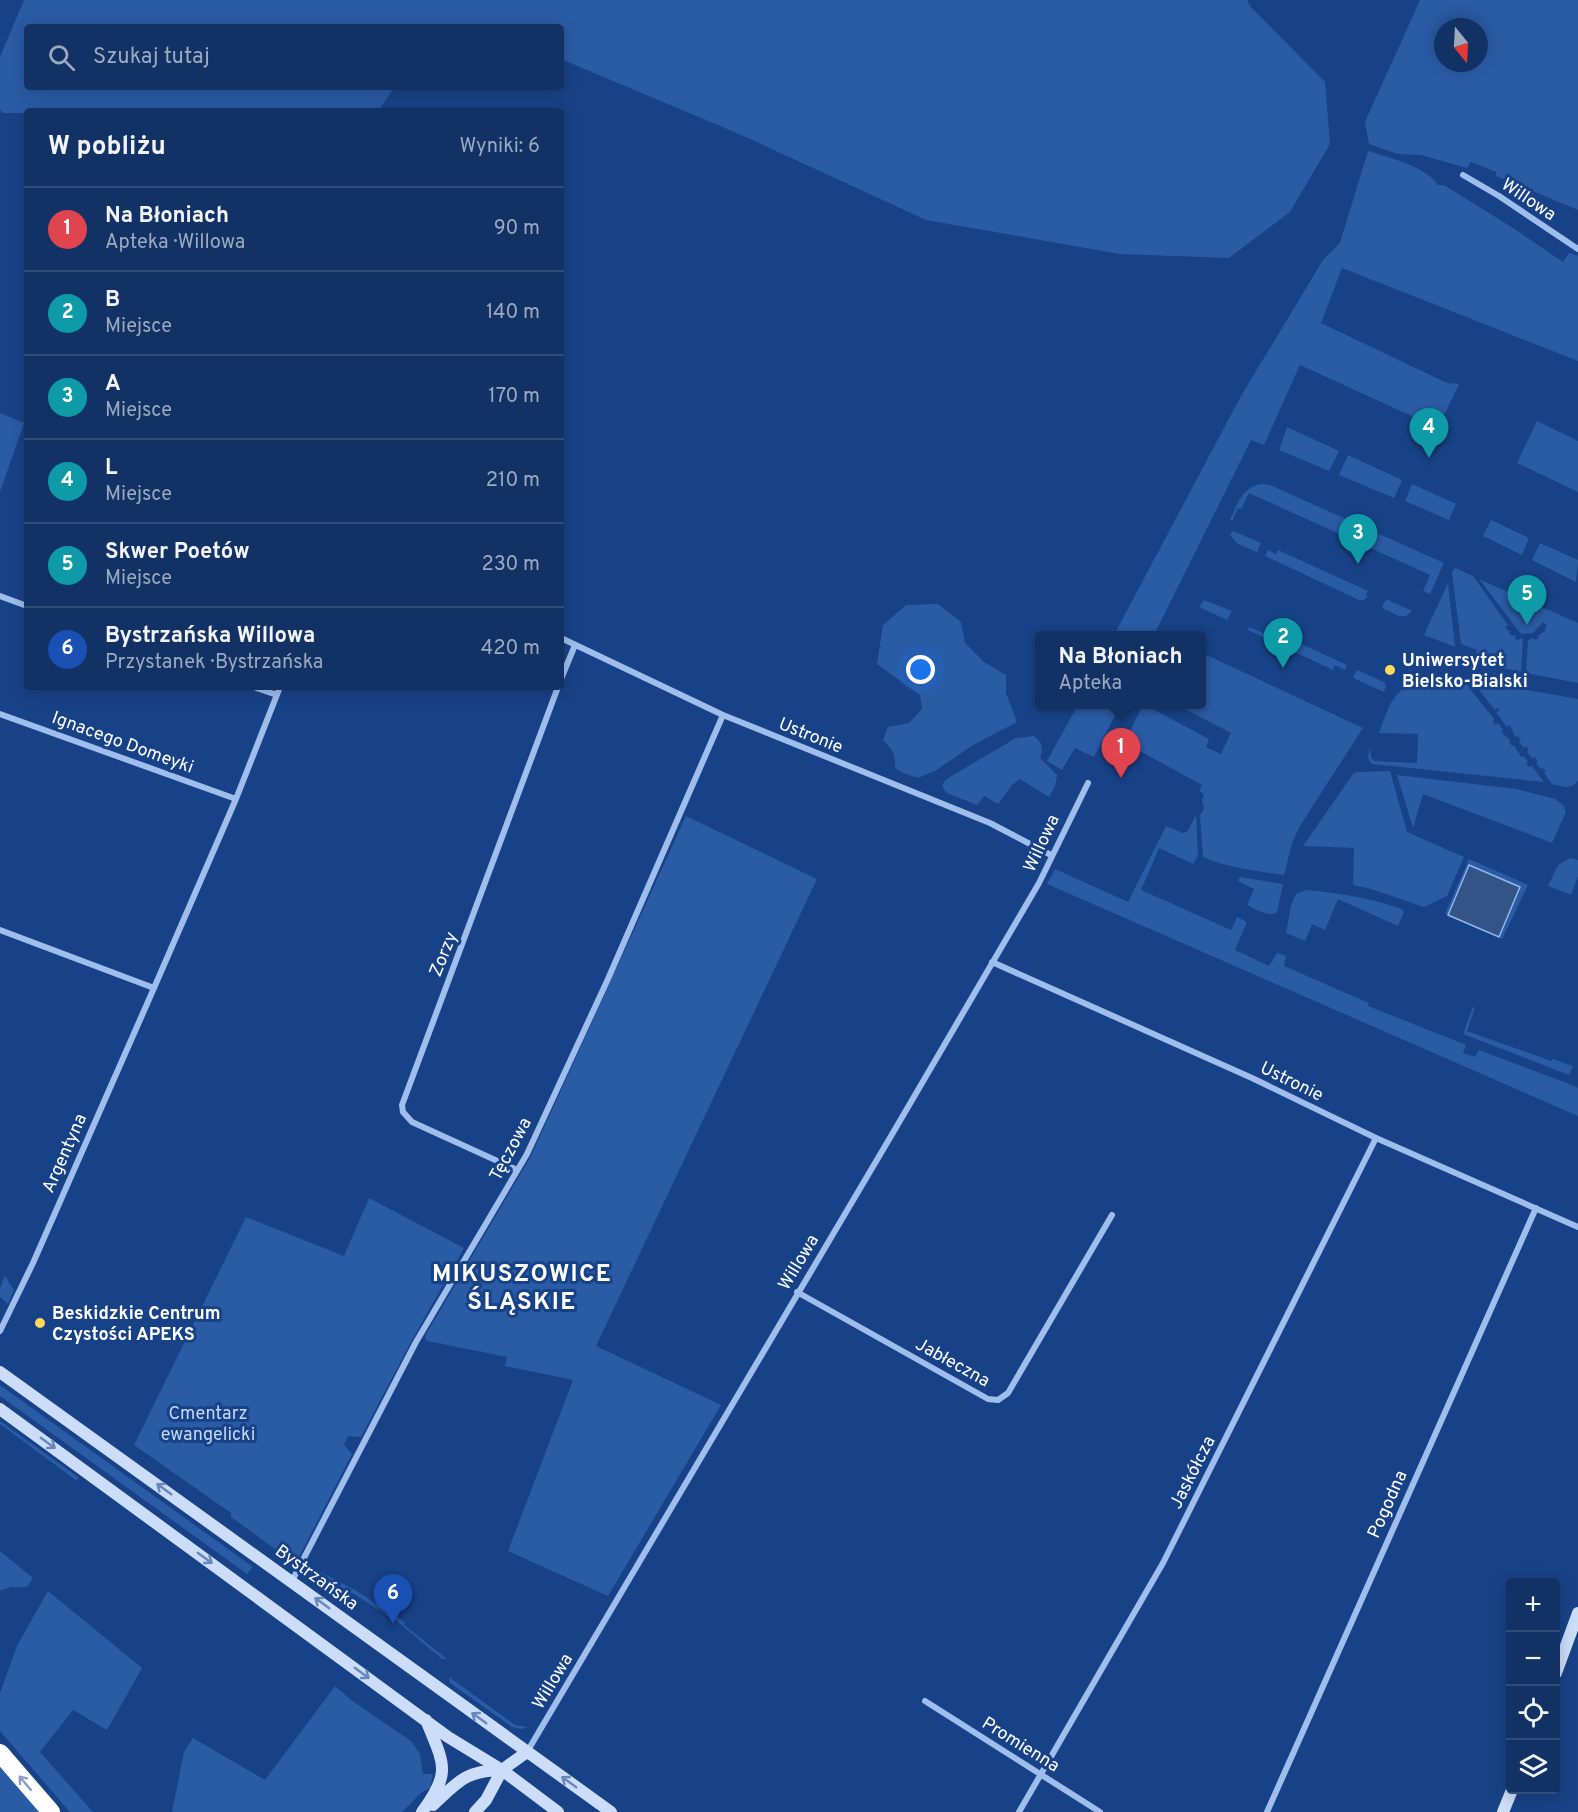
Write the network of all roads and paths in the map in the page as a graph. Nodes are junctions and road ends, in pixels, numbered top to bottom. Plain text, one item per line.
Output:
1 (1463, 175) dead end
2 (1578, 249) edge
3 (0, 596) edge
4 (24, 605) edge
5 (564, 640) edge
6 (575, 645) junction
7 (564, 672) edge
8 (263, 690) edge
9 (279, 690) edge
10 (557, 690) edge
11 (277, 695) junction
12 (0, 714) edge
13 (723, 716) junction
14 (1088, 783) dead end
15 (236, 799) junction
16 (1051, 855) junction
17 (0, 930) edge
18 (992, 962) junction
19 (154, 988) junction
20 (1376, 1138) junction
21 (517, 1170) junction
22 (1536, 1208) junction
23 (1112, 1215) dead end
24 (1578, 1227) edge
25 (797, 1292) junction
26 (0, 1331) edge
27 (0, 1372) edge
28 (0, 1409) edge
29 (292, 1581) junction
30 (1578, 1613) edge
31 (1560, 1662) edge
32 (925, 1701) dead end
33 (425, 1719) junction
34 (527, 1752) junction
35 (0, 1753) edge
36 (502, 1770) junction
37 (1041, 1774) junction
38 (1510, 1794) edge
39 (51, 1812) edge
40 (423, 1812) edge
41 (475, 1812) edge
42 (558, 1812) edge
43 (611, 1812) edge
44 (1019, 1812) edge
45 (1100, 1812) edge
46 (1267, 1812) edge
47 (1503, 1812) edge

1 - 2 street, Willowa
3 - 4 street
5 - 6 street, Ustronie
6 - 7 street
6 - 13 street, Ustronie
8 - 11 street
9 - 11 street, Argentyna
10 - 21 street, Zorzy
11 - 15 street, Argentyna
12 - 15 street, Ignacego Domeyki
13 - 16 street, Ustronie
13 - 21 street, Tęczowa
14 - 16 street, Willowa
15 - 19 street, Argentyna
16 - 18 street, Willowa
17 - 19 street
18 - 20 street, Ustronie
18 - 25 street, Willowa
19 - 26 street, Argentyna
20 - 22 street, Ustronie
20 - 37 street, Jaskółcza
21 - 29 street, Tęczowa
22 - 24 street, Ustronie
22 - 46 street, Pogodna
23 - 25 street, Jabłeczna
25 - 34 street, Willowa
29 -> 27 main road, Bystrzańska
28 -> 33 main road
34 -> 29 main road, Bystrzańska
30 - 31 main road
32 - 37 street, Promienna
33 - 36 main road
33 - 40 main road
34 - 36 main road
43 -> 34 main road, Bystrzańska
39 -> 35 highway
36 - 40 main road
36 - 41 main road
36 - 42 main road
37 - 44 street, Jaskółcza
37 - 45 street, Promienna
38 - 47 main road

